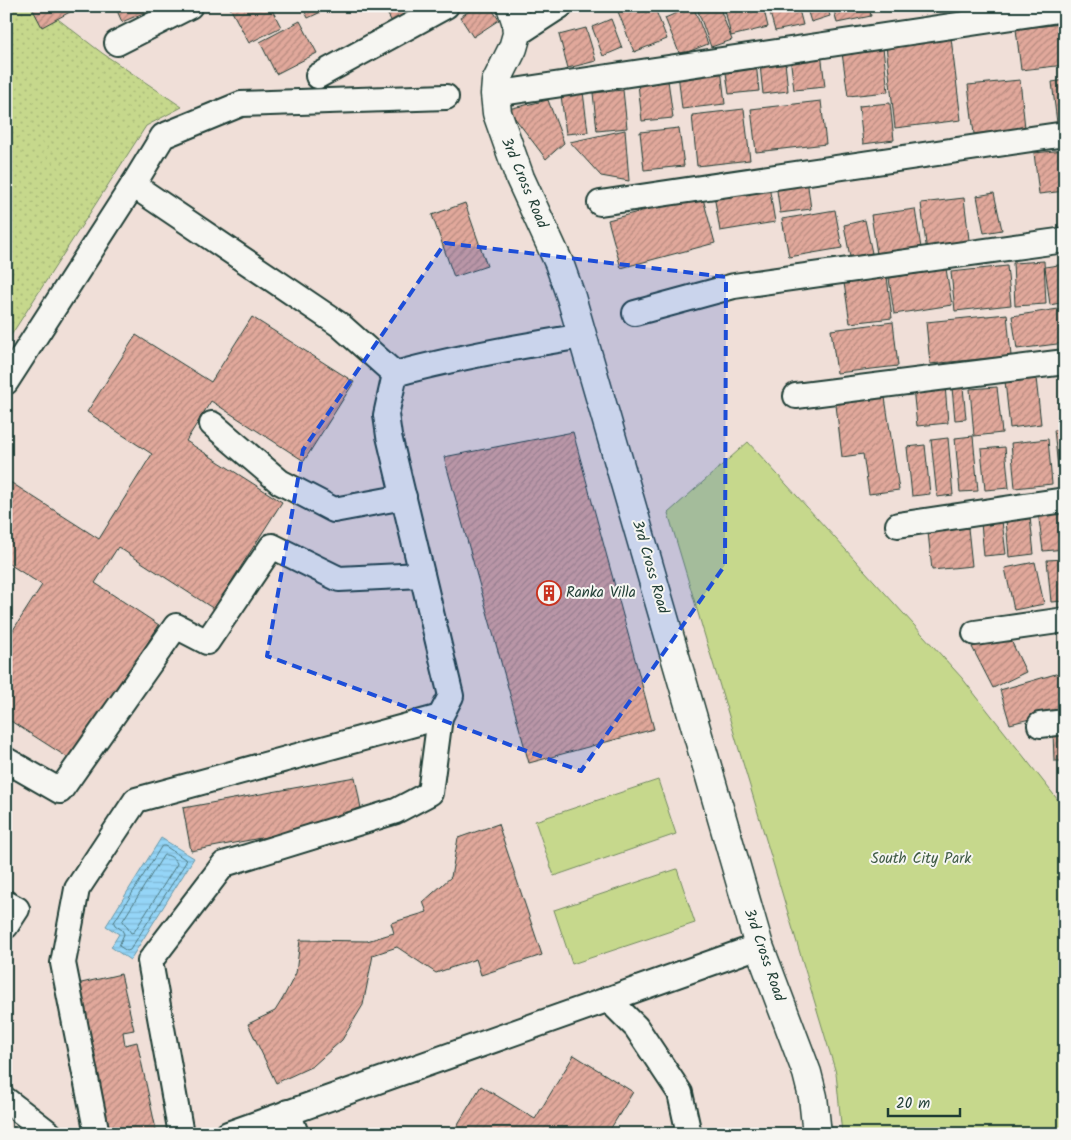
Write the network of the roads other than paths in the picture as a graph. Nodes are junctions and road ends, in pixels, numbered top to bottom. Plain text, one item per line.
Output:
1 (190, 6) edge
2 (446, 6) edge
3 (511, 6) edge
4 (560, 6) edge
5 (1065, 9) edge
6 (1022, 11) edge
7 (517, 34) junction
8 (117, 43) dead end
9 (318, 76) dead end
10 (495, 94) junction
11 (446, 96) dead end
12 (1065, 134) edge
13 (133, 185) junction
14 (600, 203) dead end
15 (1065, 240) edge
16 (635, 313) dead end
17 (583, 336) junction
18 (1065, 362) edge
19 (395, 374) junction
20 (6, 382) edge
21 (796, 396) dead end
22 (212, 424) dead end
23 (404, 497) junction
24 (1065, 500) edge
25 (898, 525) dead end
26 (422, 574) junction
27 (1065, 620) edge
28 (975, 633) dead end
29 (440, 717) junction
30 (1065, 722) edge
31 (1040, 725) dead end
32 (6, 760) edge
33 (6, 903) edge
34 (6, 926) edge
35 (759, 946) junction
36 (608, 999) junction
37 (6, 1100) edge
38 (292, 1123) edge
39 (50, 1134) edge
40 (97, 1134) edge
41 (182, 1134) edge
42 (228, 1134) edge
43 (690, 1134) edge
44 (817, 1134) edge

1 - 8 street
2 - 9 street
3 - 7 street
4 - 7 street
5 - 6 street
6 - 10 street
7 - 10 street, 3rd Cross Road
10 - 17 street, 3rd Cross Road
11 - 13 street
12 - 14 street
13 - 19 street
13 - 20 street
15 - 16 street
17 - 19 street
17 - 35 street, 3rd Cross Road
18 - 21 street
19 - 23 street
22 - 23 street
23 - 26 street
24 - 25 street
26 - 29 street
26 - 32 street
27 - 28 street
29 - 40 street
29 - 41 street
30 - 31 street
33 - 34 street
35 - 36 street
35 - 44 street, 3rd Cross Road
36 - 38 street
36 - 43 street
37 - 39 street
38 - 42 street

